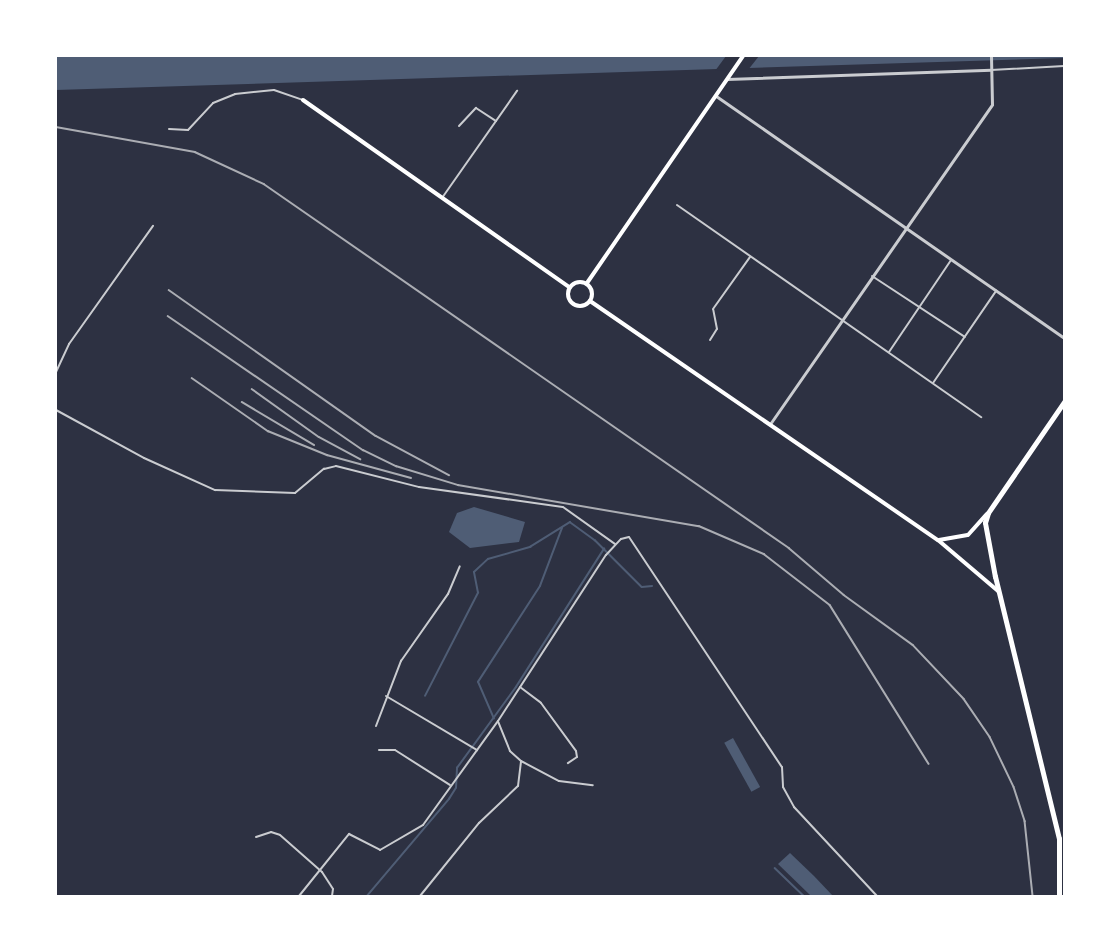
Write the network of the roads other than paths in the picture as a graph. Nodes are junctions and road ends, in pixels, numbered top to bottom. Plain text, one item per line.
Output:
1 (743, 56) edge
2 (991, 56) edge
3 (1065, 66) edge
4 (992, 70) junction
5 (727, 79) junction
6 (517, 91) dead end
7 (715, 96) junction
8 (303, 100) joint
9 (496, 121) junction
10 (459, 126) dead end
11 (169, 129) dead end
12 (442, 198) junction
13 (677, 205) dead end
14 (153, 226) dead end
15 (906, 228) junction
16 (750, 256) junction
17 (951, 259) junction
18 (873, 276) junction
19 (587, 283) junction
20 (569, 287) junction
21 (996, 291) junction
22 (590, 301) junction
23 (920, 307) junction
24 (842, 320) junction
25 (965, 338) junction
26 (1065, 338) edge
27 (710, 340) dead end
28 (889, 352) junction
29 (56, 372) edge
30 (933, 383) junction
31 (1065, 402) edge
32 (56, 410) edge
33 (981, 417) dead end
34 (770, 424) junction
35 (988, 513) junction
36 (938, 540) junction
37 (615, 544) junction
38 (460, 566) dead end
39 (999, 593) junction
40 (520, 687) junction
41 (386, 695) junction
42 (498, 721) junction
43 (376, 726) dead end
44 (379, 750) dead end
45 (477, 750) junction
46 (521, 761) junction
47 (568, 762) dead end
48 (593, 784) dead end
49 (450, 785) junction
50 (256, 837) dead end
51 (322, 872) junction
52 (300, 897) edge
53 (332, 897) edge
54 (420, 897) edge
55 (877, 897) edge
56 (1059, 897) edge

1 - 5 main road
2 - 4 street
3 - 4 street
4 - 5 street
4 - 15 street
5 - 7 main road
6 - 9 street
7 - 15 street
7 - 19 main road
8 - 11 street
8 - 12 main road
9 - 10 street
9 - 12 street
12 - 20 main road
13 - 16 street
14 - 29 street
15 - 17 street
15 - 18 street
16 - 24 street
16 - 27 street
17 - 21 street
17 - 23 street
18 - 23 street
18 - 24 street
19 - 20 main road
19 - 22 main road
20 - 22 main road
21 - 25 street
21 - 26 street
22 - 34 main road
23 - 25 street
23 - 28 street
24 - 28 street
24 - 34 street
25 - 30 street
28 - 30 street
30 - 33 street
31 - 35 highway
32 - 37 street
34 - 36 main road
35 - 36 main road
35 - 39 highway
36 - 39 main road
37 - 40 street
37 - 55 street
38 - 41 street
39 - 56 highway
40 - 42 street
40 - 47 street
41 - 43 street
41 - 45 street
42 - 45 street
42 - 46 street
44 - 49 street
45 - 49 street
46 - 48 street
46 - 54 street
49 - 51 street
50 - 51 street
51 - 52 street
51 - 53 street

